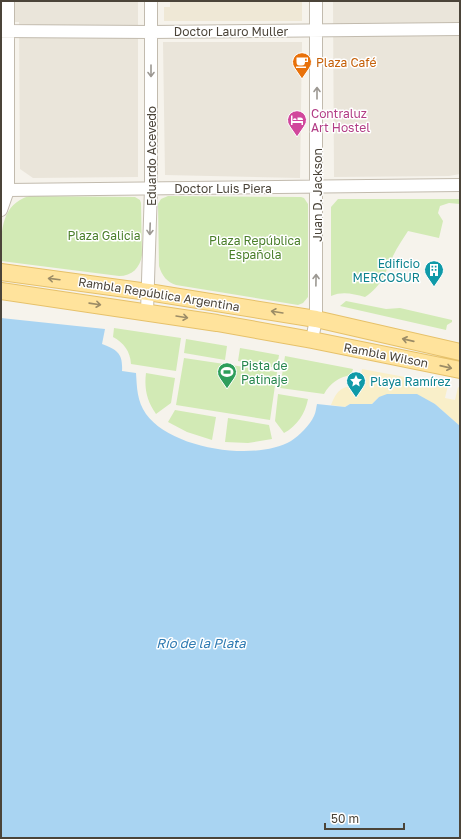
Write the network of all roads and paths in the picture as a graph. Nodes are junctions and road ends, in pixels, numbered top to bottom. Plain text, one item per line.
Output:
1 (8, 1) edge
2 (151, 1) edge
3 (316, 1) edge
4 (460, 29) edge
5 (4, 31) edge
6 (316, 31) junction
7 (151, 32) junction
8 (460, 185) edge
9 (151, 188) junction
10 (317, 188) junction
11 (8, 190) junction
12 (1, 210) edge
13 (1, 272) edge
14 (1, 290) edge
15 (148, 292) junction
16 (147, 312) junction
17 (316, 319) junction
18 (312, 340) junction
19 (460, 352) edge
20 (460, 370) edge

1 - 5 street
2 - 7 street, Eduardo Acevedo
3 - 6 street, Juan D. Jackson
4 - 6 street, Doctor Lauro Muller
5 - 7 street, Doctor Lauro Muller
5 - 11 street
6 - 7 street, Doctor Lauro Muller
10 -> 6 street, Juan D. Jackson
7 -> 9 street, Eduardo Acevedo
8 - 10 street, Doctor Luis Piera
9 - 10 street, Doctor Luis Piera
9 - 11 street, Doctor Luis Piera
9 -> 15 street, Eduardo Acevedo
17 -> 10 street, Juan D. Jackson
11 - 12 street
15 -> 13 main road, Rambla República Argentina
14 -> 16 main road, Rambla República Argentina
15 - 16 street, Eduardo Acevedo
17 -> 15 main road, Rambla República Argentina
16 -> 18 main road, Rambla República Argentina
17 - 18 street, Juan D. Jackson
19 -> 17 main road, Rambla Wilson
18 -> 20 main road, Rambla Wilson

